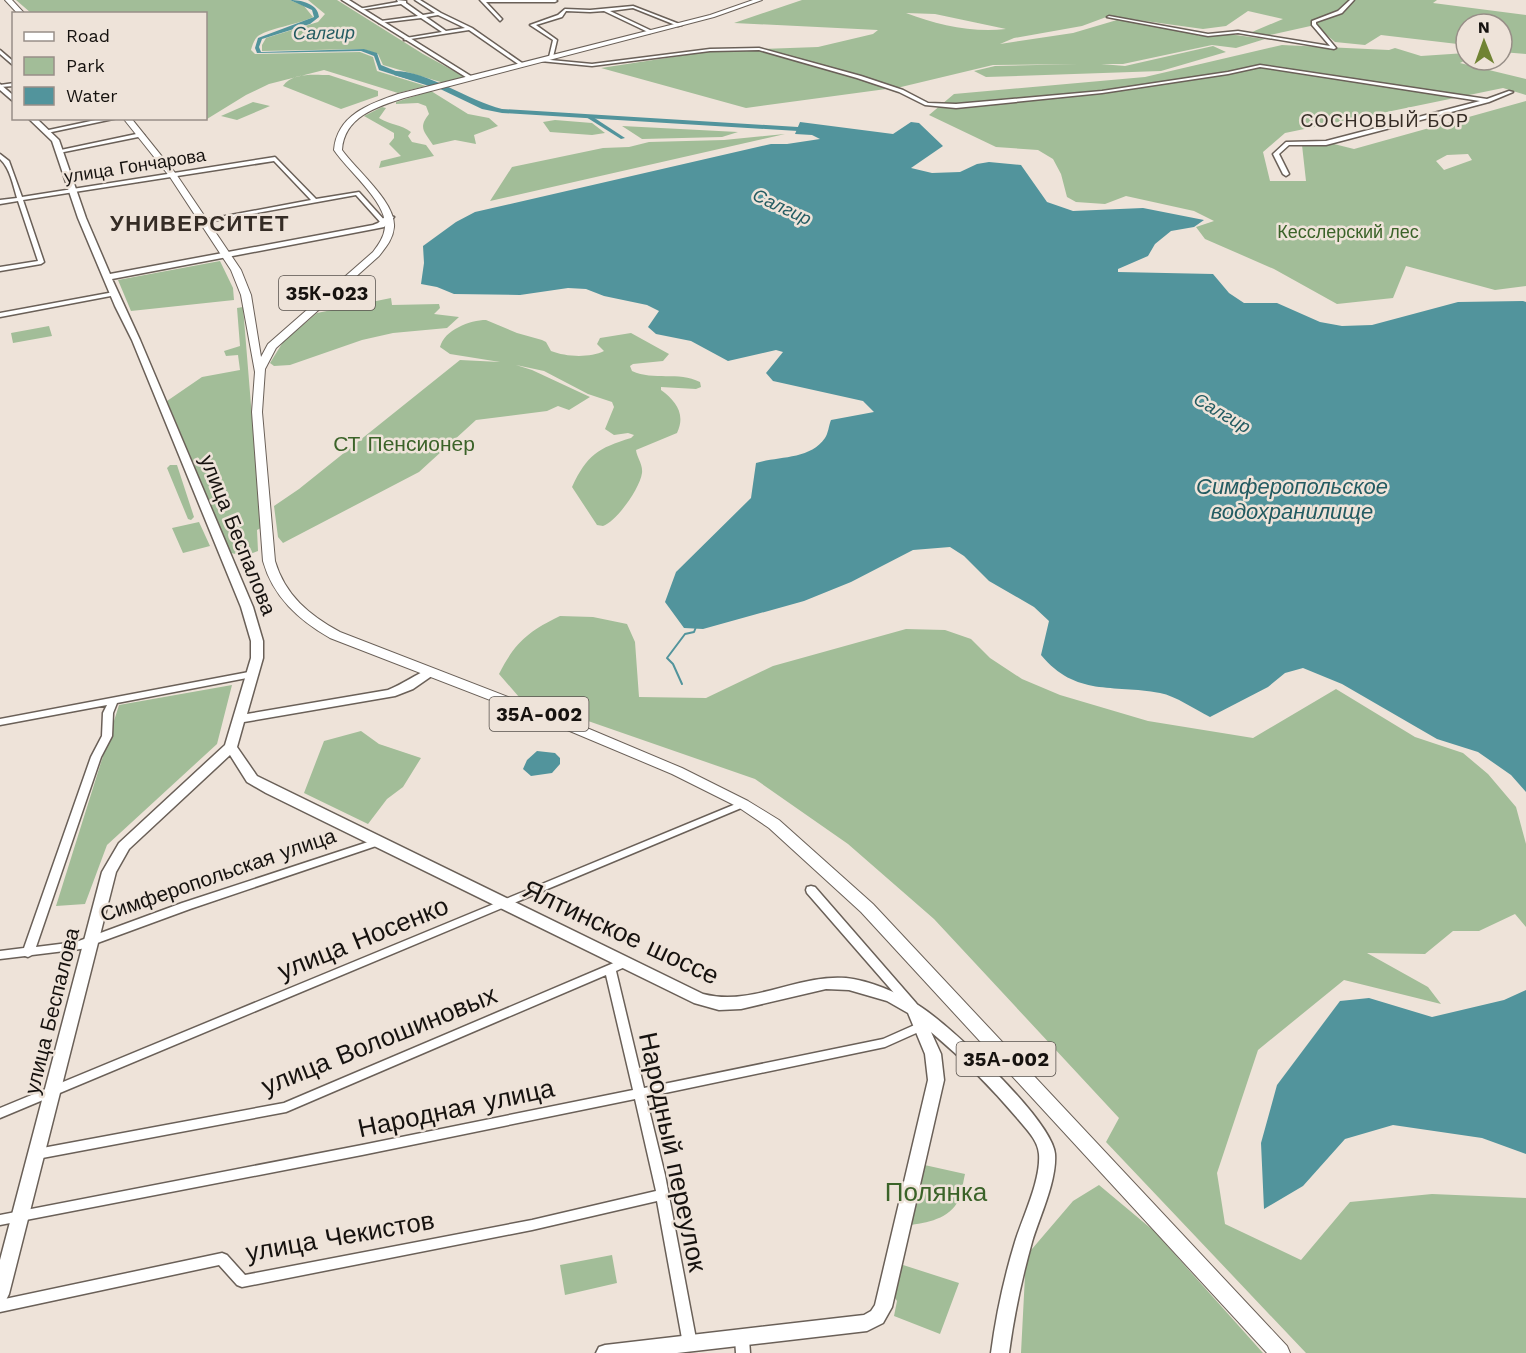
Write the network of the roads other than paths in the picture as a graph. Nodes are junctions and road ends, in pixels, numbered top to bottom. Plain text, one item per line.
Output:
1 (8, 0) edge
2 (345, 0) edge
3 (416, 0) edge
4 (555, 0) edge
5 (759, 0) edge
6 (1352, 0) edge
7 (1435, 0) edge
8 (1446, 0) edge
9 (401, 1) edge
10 (483, 1) edge
11 (640, 2) dead end
12 (635, 8) junction
13 (360, 9) junction
14 (565, 10) junction
15 (605, 10) junction
16 (20, 12) edge
17 (439, 14) junction
18 (423, 16) junction
19 (1110, 17) dead end
20 (500, 20) dead end
21 (381, 22) junction
22 (680, 25) junction
23 (470, 29) junction
24 (650, 32) junction
25 (446, 33) junction
26 (406, 39) junction
27 (0, 51) edge
28 (551, 57) junction
29 (540, 60) junction
30 (12, 63) edge
31 (523, 64) junction
32 (471, 78) junction
33 (1, 86) edge
34 (1510, 92) dead end
35 (0, 96) edge
36 (11, 97) edge
37 (1487, 101) junction
38 (33, 120) edge
39 (105, 120) edge
40 (129, 120) edge
41 (47, 131) junction
42 (141, 135) junction
43 (59, 151) junction
44 (1, 157) edge
45 (1286, 174) dead end
46 (173, 176) junction
47 (73, 192) junction
48 (21, 199) junction
49 (315, 201) junction
50 (0, 202) edge
51 (204, 222) junction
52 (389, 222) junction
53 (226, 256) junction
54 (0, 269) edge
55 (107, 279) junction
56 (114, 294) junction
57 (0, 315) edge
58 (254, 359) junction
59 (259, 375) junction
60 (257, 399) junction
61 (430, 673) junction
62 (254, 674) junction
63 (113, 700) junction
64 (240, 718) junction
65 (0, 722) edge
66 (231, 747) junction
67 (218, 759) junction
68 (240, 760) junction
69 (743, 804) junction
70 (378, 842) junction
71 (811, 890) dead end
72 (503, 904) junction
73 (93, 939) junction
74 (28, 953) junction
75 (0, 955) edge
76 (616, 966) junction
77 (917, 1019) junction
78 (53, 1092) junction
79 (640, 1093) junction
80 (0, 1113) edge
81 (37, 1154) junction
82 (661, 1195) junction
83 (22, 1215) junction
84 (0, 1220) edge
85 (0, 1294) edge
86 (0, 1305) edge
87 (690, 1344) junction
88 (743, 1346) edge
89 (605, 1353) edge
90 (1000, 1353) edge
91 (1280, 1353) edge

1 - 16 main road
2 - 13 main road
3 - 9 street
3 - 17 street
4 - 10 street
4 - 14 street
5 - 22 main road
6 - 19 street
7 - 8 street
9 - 13 street
9 - 18 street
10 - 20 street
11 - 12 street
12 - 15 street
12 - 22 street
13 - 21 main road
14 - 15 street
14 - 28 street
15 - 24 street
17 - 18 street
17 - 23 street
18 - 21 street
18 - 25 street
21 - 26 main road
22 - 24 main road
23 - 25 street
23 - 31 street
24 - 28 main road
25 - 26 street
26 - 32 main road
27 - 30 street
28 - 29 main road
29 - 31 main road
29 - 37 street
31 - 32 main road
32 - 52 main road
33 - 36 main road
34 - 37 street
35 - 36 main road
37 - 45 street
38 - 41 main road, улица Беспалова
39 - 41 street
40 - 42 main road
41 - 43 main road, улица Беспалова
42 - 43 street
42 - 46 main road
43 - 47 main road, улица Беспалова
44 - 48 street
46 - 47 street, улица Гончарова
46 - 49 street, улица Гончарова
46 - 51 main road
47 - 48 street, улица Гончарова
47 - 55 main road, улица Беспалова
48 - 50 street, улица Гончарова
48 - 54 street
49 - 51 street
49 - 52 street
51 - 53 main road
52 - 53 main road
52 - 58 main road, 35К-023
52 - 59 main road, 35А-002
53 - 55 main road
53 - 58 main road
55 - 56 main road, улица Беспалова
56 - 57 street
56 - 62 main road, улица Беспалова
58 - 59 main road
58 - 60 main road, 35А-002
59 - 60 main road, 35А-002
60 - 61 main road, 35А-002
61 - 64 main road
61 - 69 main road, 35А-002
62 - 63 street
62 - 64 main road, улица Беспалова
63 - 65 street
63 - 74 street, улица Беспалова
64 - 66 main road, улица Беспалова
66 - 67 main road, улица Беспалова
66 - 68 main road, Ялтинское шоссе
67 - 68 main road
67 - 73 main road, улица Беспалова
68 - 70 main road, Ялтинское шоссе
69 - 72 street, улица Носенко
69 - 91 main road, 35А-002
70 - 72 main road, Ялтинское шоссе
70 - 73 street, Симферопольская улица
71 - 77 street
72 - 76 main road, Ялтинское шоссе
72 - 78 street, улица Носенко
73 - 74 street, Симферопольская улица
73 - 78 main road, улица Беспалова
74 - 75 street, Симферопольская улица
76 - 77 main road, Ялтинское шоссе
76 - 79 street, Народный переулок
76 - 81 street, улица Волошиновых
77 - 79 street, Народная улица
77 - 88 main road
77 - 90 main road, Ялтинское шоссе
78 - 80 street, улица Носенко
78 - 81 main road, улица Беспалова
79 - 82 street, Народный переулок
79 - 83 street, Народная улица
81 - 83 main road, улица Беспалова
82 - 86 street, улица Чекистов
82 - 87 street, Народный переулок
83 - 84 street, Народная улица
83 - 85 main road, улица Беспалова
87 - 88 main road
87 - 89 main road

